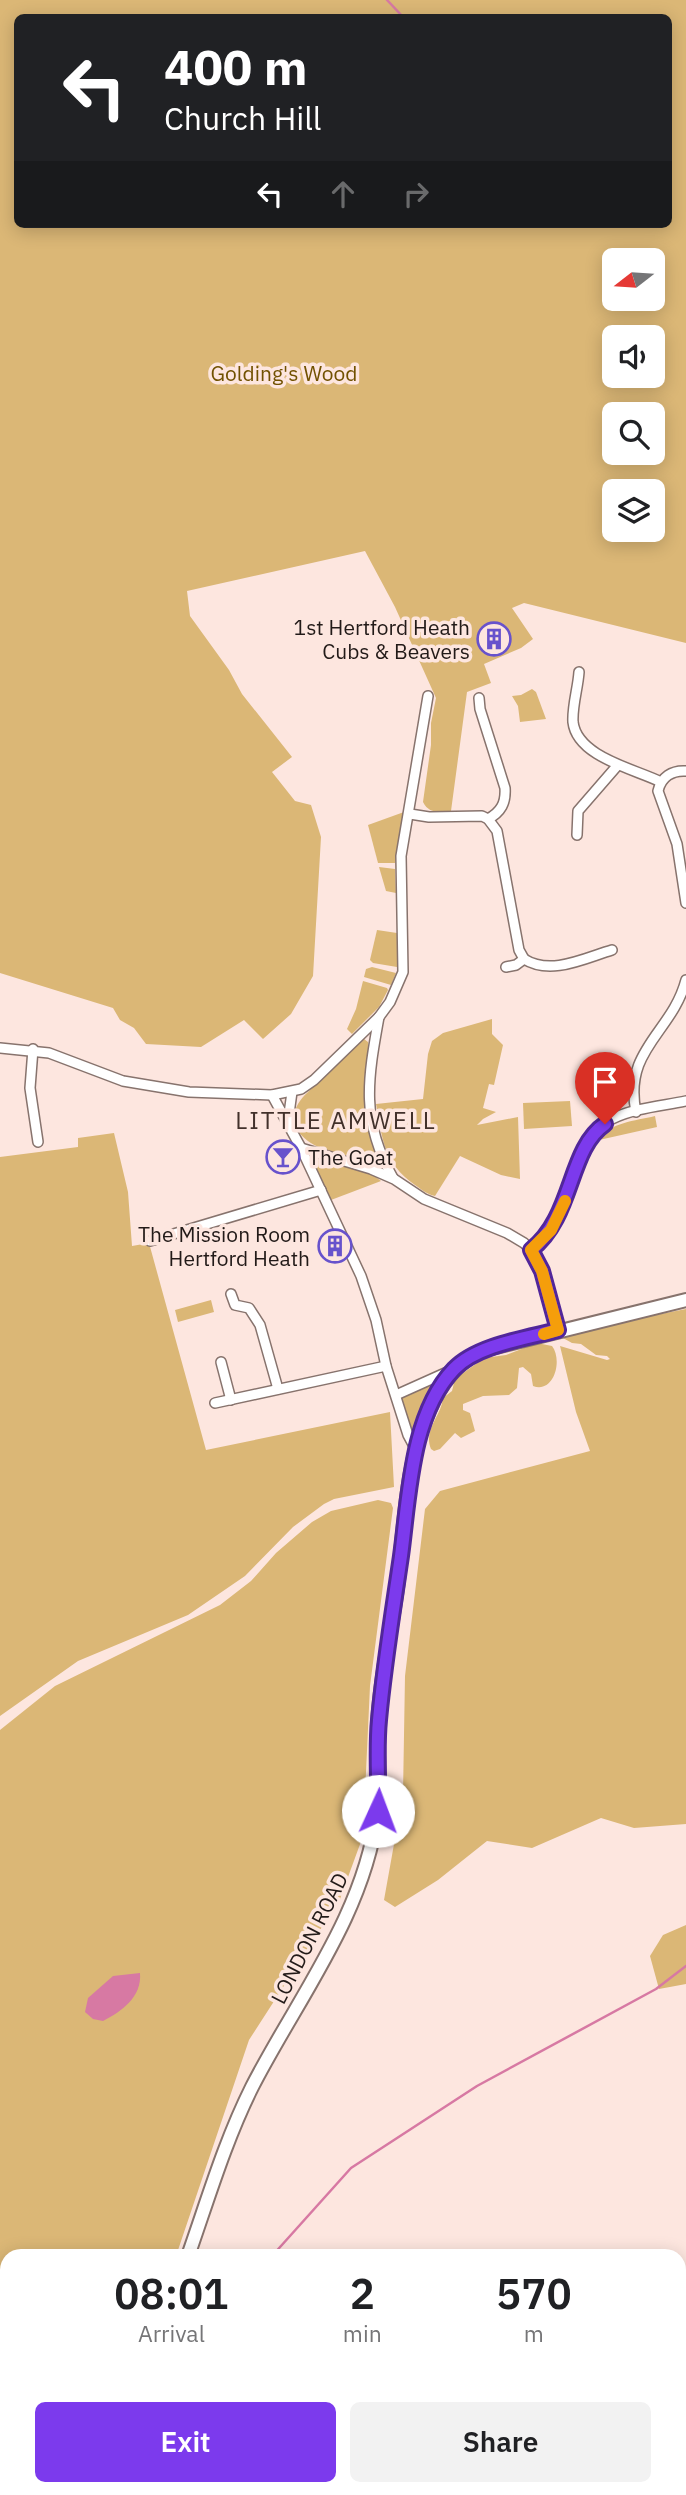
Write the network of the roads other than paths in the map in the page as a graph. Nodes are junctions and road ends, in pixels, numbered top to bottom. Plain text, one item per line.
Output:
1 (579, 672) dead end
2 (428, 696) dead end
3 (479, 698) dead end
4 (617, 766) junction
5 (686, 771) edge
6 (661, 782) junction
7 (410, 814) junction
8 (488, 818) junction
9 (576, 835) dead end
10 (686, 903) edge
11 (612, 950) dead end
12 (524, 959) junction
13 (506, 967) dead end
14 (686, 980) edge
15 (379, 1017) junction
16 (0, 1048) edge
17 (33, 1049) junction
18 (292, 1092) junction
19 (272, 1095) junction
20 (686, 1101) edge
21 (636, 1112) junction
22 (288, 1121) junction
23 (38, 1142) dead end
24 (302, 1149) junction
25 (394, 1179) junction
26 (321, 1190) junction
27 (150, 1241) dead end
28 (531, 1250) junction
29 (231, 1294) dead end
30 (686, 1300) edge
31 (558, 1330) junction
32 (221, 1362) dead end
33 (386, 1366) junction
34 (454, 1369) junction
35 (278, 1390) junction
36 (396, 1395) junction
37 (231, 1399) junction
38 (215, 1403) dead end
39 (416, 1450) junction
40 (190, 2249) edge

1 - 4 street
2 - 7 street
3 - 8 street
4 - 6 street
4 - 9 street
5 - 6 street
6 - 10 street
7 - 8 street
7 - 15 street
8 - 12 street
11 - 12 street
12 - 13 street
14 - 21 street
15 - 18 street
15 - 25 street
16 - 17 street
17 - 19 street
17 - 23 street
18 - 19 street
18 - 22 street
19 - 22 street
20 - 21 street
21 - 28 street
22 - 24 street
24 - 25 street
24 - 26 street
25 - 28 street
26 - 27 street
26 - 33 street
28 - 31 street
29 - 35 street
30 - 31 main road, LONDON ROAD
31 - 34 main road, LONDON ROAD
32 - 37 street
33 - 35 street
33 - 36 street
34 - 36 street
34 - 39 main road, LONDON ROAD
35 - 37 street
36 - 39 street
37 - 38 street
39 - 40 main road, LONDON ROAD

